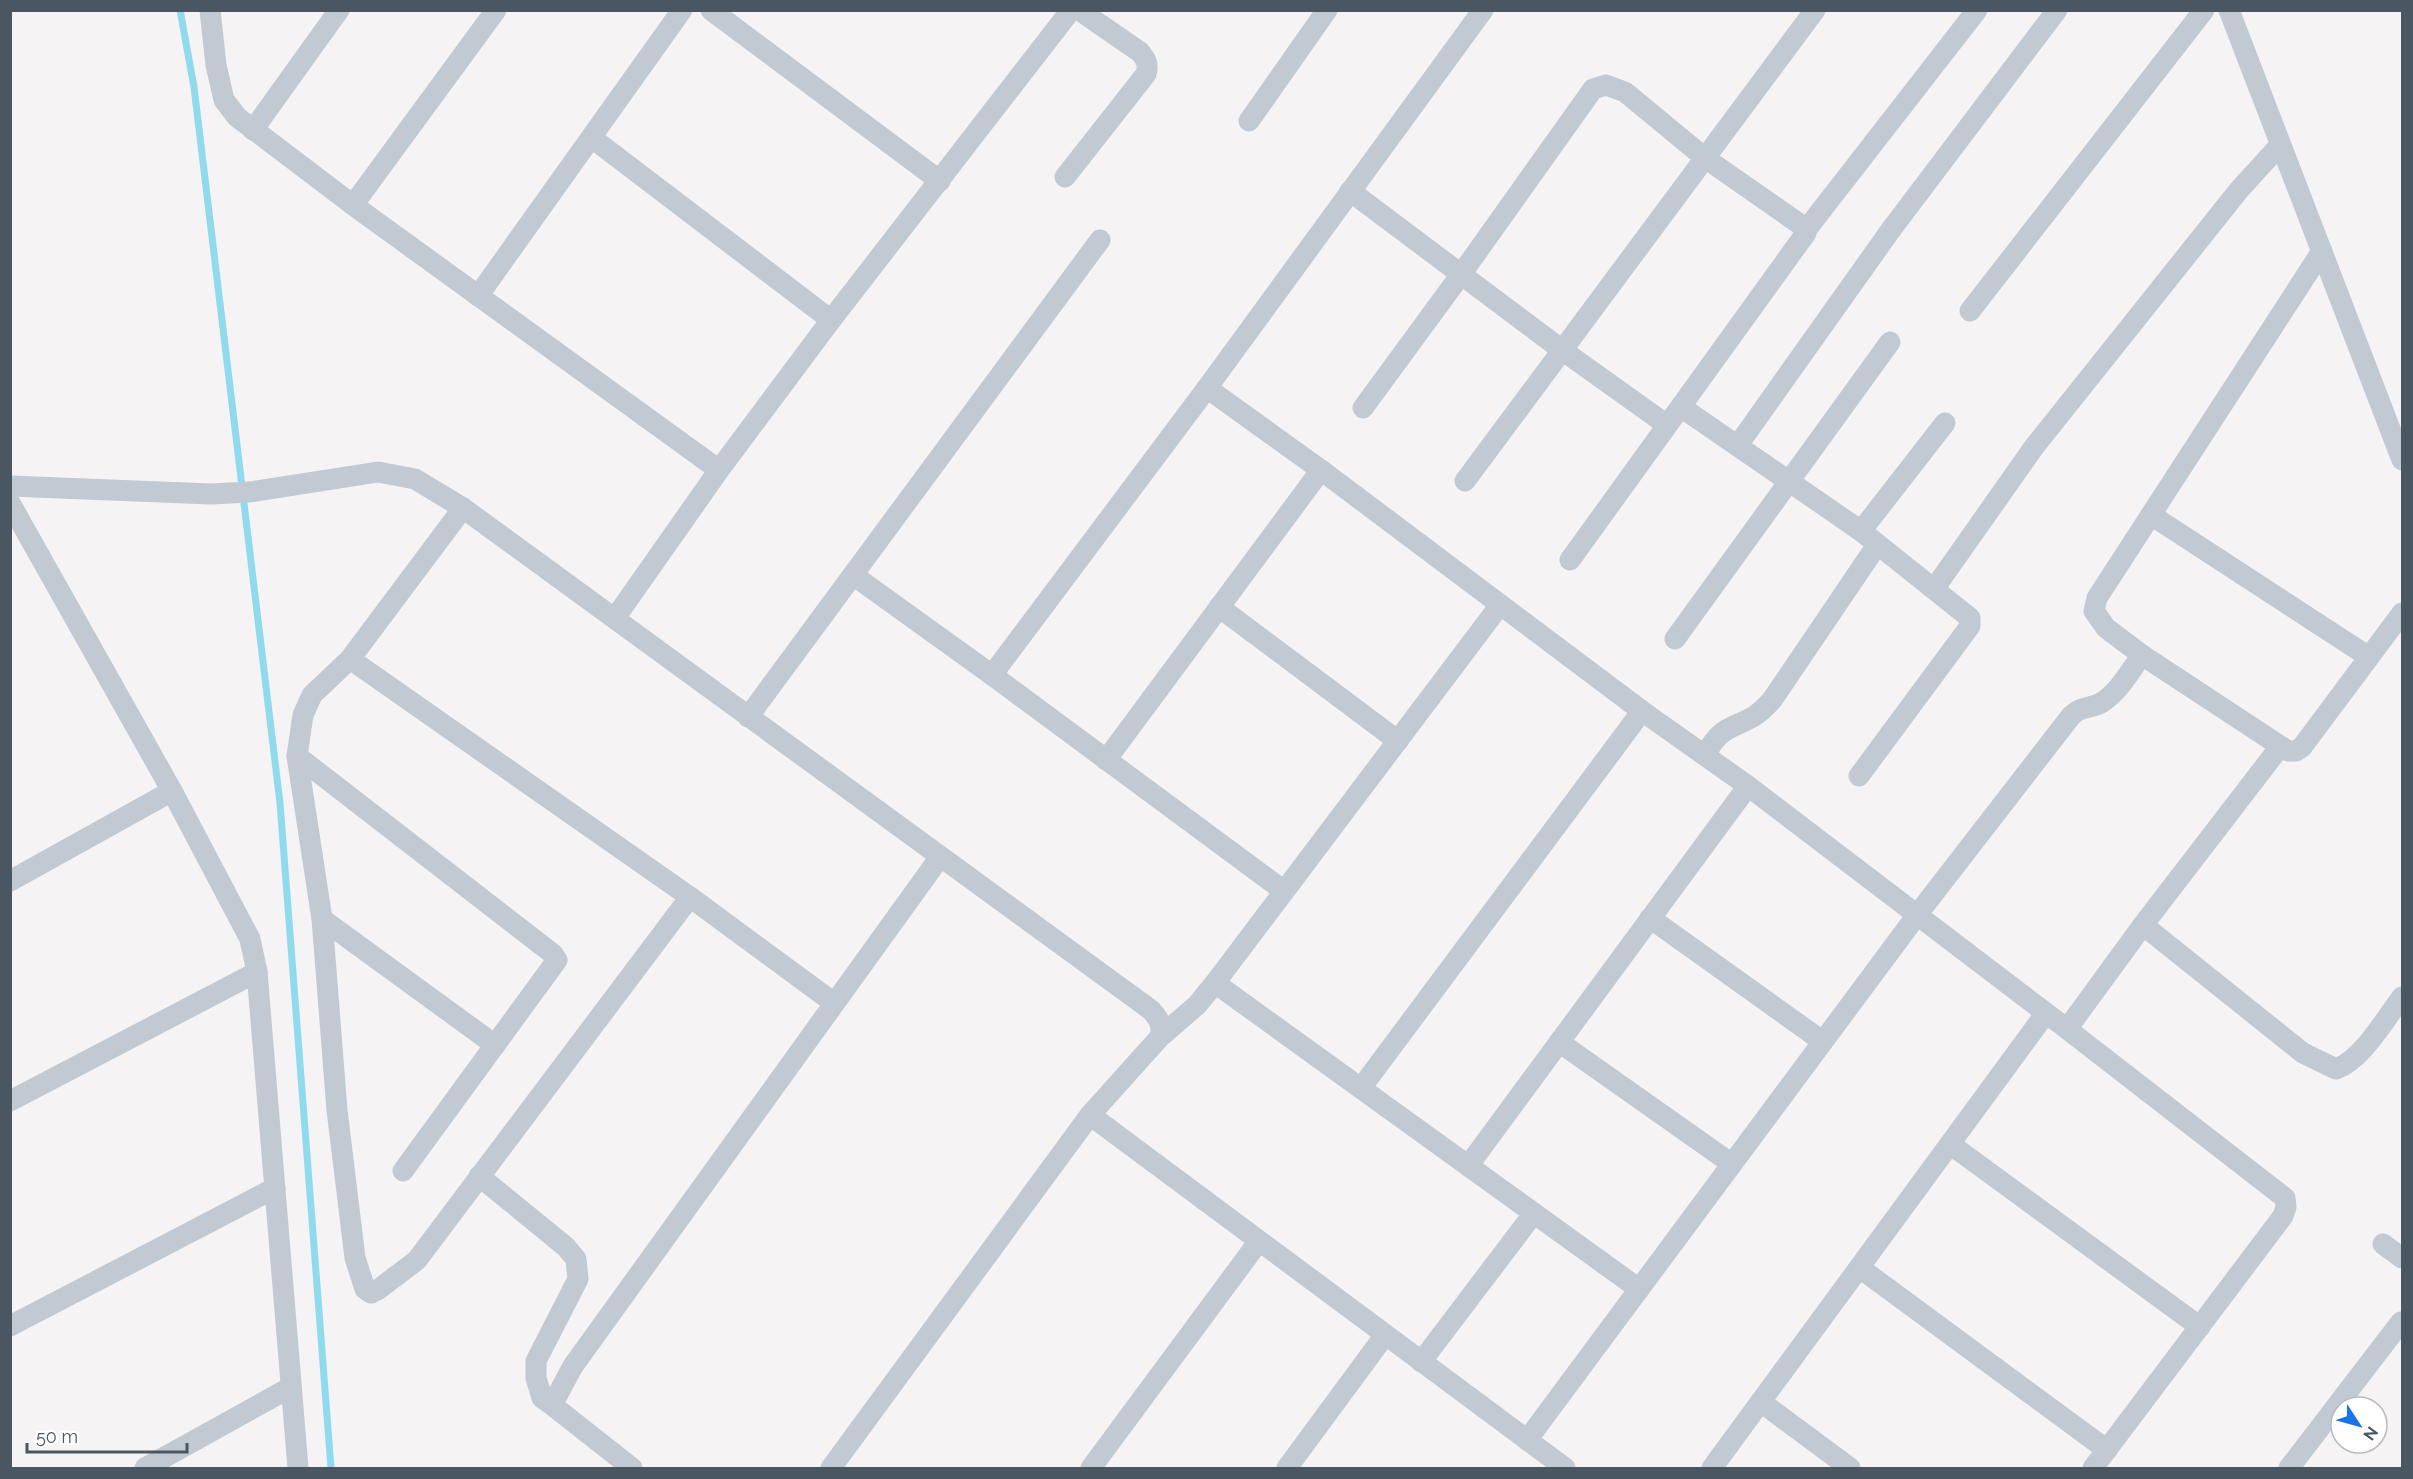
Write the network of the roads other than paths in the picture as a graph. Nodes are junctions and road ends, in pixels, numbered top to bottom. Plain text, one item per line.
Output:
1 (210, 10) edge
2 (339, 10) edge
3 (496, 10) edge
4 (682, 10) edge
5 (711, 10) edge
6 (1071, 10) edge
7 (1078, 10) edge
8 (1327, 10) edge
9 (1483, 10) edge
10 (1815, 10) edge
11 (1977, 10) edge
12 (2057, 10) edge
13 (2204, 10) edge
14 (2229, 11) edge
15 (1249, 121) dead end
16 (253, 130) junction
17 (592, 138) junction
18 (2280, 145) junction
19 (1705, 158) junction
20 (1065, 177) dead end
21 (940, 181) junction
22 (1350, 190) junction
23 (353, 205) junction
24 (1806, 230) junction
25 (1100, 240) dead end
26 (2322, 251) junction
27 (1462, 273) junction
28 (478, 296) junction
29 (1970, 311) dead end
30 (831, 320) junction
31 (1890, 342) dead end
32 (1562, 350) junction
33 (1207, 388) junction
34 (1681, 407) junction
35 (1363, 408) dead end
36 (1945, 423) dead end
37 (1667, 425) junction
38 (1738, 445) junction
39 (2403, 460) edge
40 (719, 470) junction
41 (1321, 470) junction
42 (1464, 481) dead end
43 (1789, 481) junction
44 (10, 486) edge
45 (10, 503) edge
46 (464, 508) junction
47 (2151, 515) junction
48 (1861, 531) junction
49 (1877, 545) junction
50 (1570, 560) dead end
51 (853, 575) junction
52 (1934, 589) junction
53 (1500, 605) junction
54 (1219, 607) junction
55 (2403, 613) edge
56 (615, 618) junction
57 (1675, 639) dead end
58 (2142, 655) junction
59 (2369, 657) junction
60 (350, 659) junction
61 (992, 675) junction
62 (1642, 711) junction
63 (748, 717) junction
64 (1398, 741) junction
65 (2279, 748) junction
66 (1705, 755) junction
67 (297, 756) junction
68 (1106, 760) junction
69 (1859, 776) dead end
70 (1748, 786) junction
71 (172, 790) junction
72 (940, 857) junction
73 (10, 881) edge
74 (1284, 891) junction
75 (690, 897) junction
76 (1917, 915) junction
77 (1650, 918) junction
78 (322, 919) junction
79 (2143, 925) junction
80 (256, 972) junction
81 (1215, 983) junction
82 (2403, 997) edge
83 (834, 1003) junction
84 (2046, 1013) junction
85 (2067, 1029) junction
86 (1160, 1037) junction
87 (1822, 1041) junction
88 (1559, 1042) junction
89 (495, 1045) junction
90 (1360, 1088) junction
91 (10, 1101) edge
92 (1090, 1115) junction
93 (1950, 1144) junction
94 (1732, 1164) junction
95 (1468, 1166) junction
96 (403, 1171) dead end
97 (479, 1176) junction
98 (275, 1188) junction
99 (1534, 1213) junction
100 (1259, 1241) junction
101 (2384, 1244) dead end
102 (2403, 1258) edge
103 (1860, 1268) junction
104 (1639, 1289) junction
105 (2402, 1322) edge
106 (10, 1326) edge
107 (2200, 1327) junction
108 (1385, 1335) junction
109 (1421, 1362) junction
110 (291, 1387) junction
111 (1761, 1402) junction
112 (552, 1405) junction
113 (1527, 1440) junction
114 (2107, 1450) junction
115 (145, 1468) edge
116 (298, 1468) edge
117 (632, 1468) edge
118 (831, 1468) edge
119 (1091, 1468) edge
120 (1287, 1468) edge
121 (1564, 1468) edge
122 (1713, 1468) edge
123 (1851, 1468) edge
124 (2093, 1468) edge
125 (2289, 1468) edge

1 - 16 street
2 - 16 street
3 - 23 street
4 - 17 street
5 - 21 street
6 - 21 street
7 - 20 street
8 - 15 street
9 - 22 street
10 - 19 street
11 - 24 street
12 - 38 street
13 - 29 street
14 - 18 street
16 - 23 street
17 - 28 street
17 - 30 street
18 - 26 street
18 - 52 street
19 - 24 street
19 - 27 street
19 - 32 street
21 - 30 street
22 - 27 street
22 - 33 street
23 - 28 street
24 - 34 street
25 - 51 street
26 - 39 street
26 - 47 street
27 - 32 street
27 - 35 street
28 - 40 street
30 - 40 street
31 - 43 street
32 - 37 street
32 - 42 street
33 - 41 street
33 - 61 street
34 - 37 street
34 - 38 street
36 - 48 street
37 - 50 street
38 - 43 street
40 - 56 street
41 - 53 street
41 - 54 street
43 - 48 street
43 - 57 street
44 - 46 street
45 - 71 street
46 - 56 street
46 - 60 street
47 - 58 street
47 - 59 street
48 - 49 street
49 - 52 street
49 - 66 street
51 - 61 street
51 - 63 street
52 - 69 street
53 - 62 street
53 - 64 street
54 - 64 street
54 - 68 street
55 - 59 street
56 - 63 street
58 - 65 street
58 - 76 street
59 - 65 street
60 - 67 street
60 - 75 street
61 - 68 street
62 - 66 street
62 - 90 street
63 - 72 street
64 - 74 street
65 - 79 street
66 - 70 street
67 - 78 street
67 - 89 street
68 - 74 street
70 - 76 street
70 - 77 street
71 - 73 street
71 - 80 street
72 - 83 street
72 - 86 street
74 - 81 street
75 - 83 street
75 - 97 street
76 - 84 street
76 - 87 street
77 - 87 street
77 - 88 street
78 - 89 street
78 - 97 street
79 - 82 street
79 - 85 street
80 - 91 street
80 - 98 street
81 - 86 street
81 - 90 street
83 - 112 street
84 - 85 street
84 - 93 street
85 - 107 street
86 - 92 street
87 - 94 street
88 - 94 street
88 - 95 street
89 - 96 street
90 - 95 street
92 - 100 street
92 - 118 street
93 - 103 street
93 - 107 street
94 - 104 street
95 - 99 street
97 - 112 street
98 - 106 street
98 - 110 street
99 - 104 street
99 - 109 street
100 - 108 street
100 - 119 street
101 - 102 street
103 - 111 street
103 - 114 street
104 - 113 street
105 - 125 street
107 - 114 street
108 - 109 street
108 - 120 street
109 - 113 street
110 - 115 street
110 - 116 street
111 - 122 street
111 - 123 street
112 - 117 street
113 - 121 street
114 - 124 street

